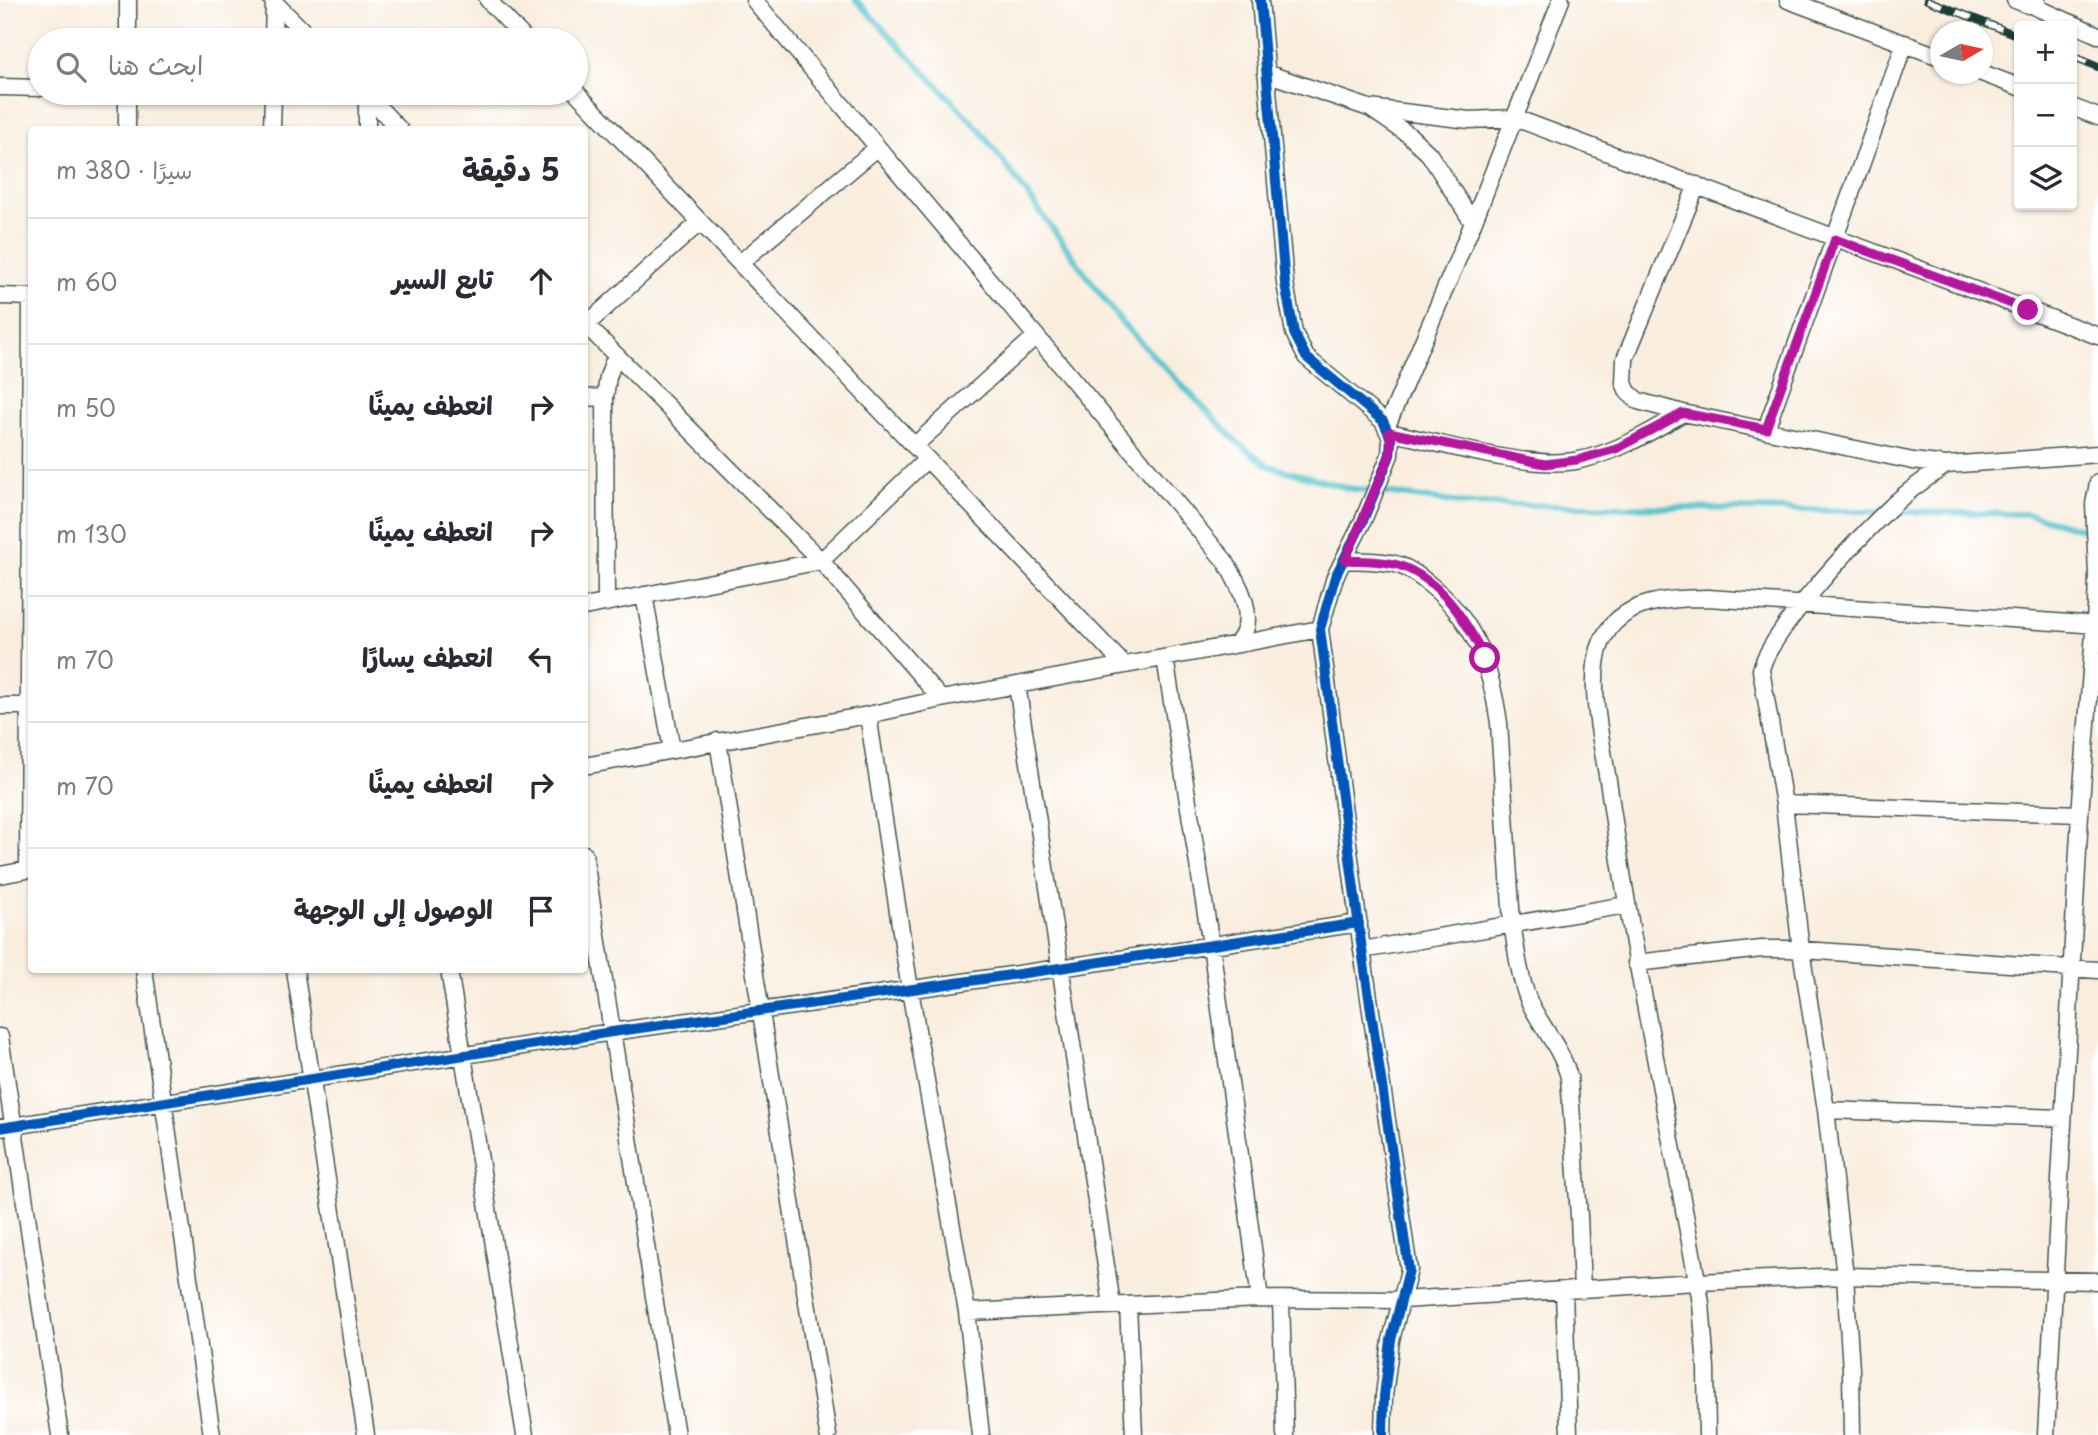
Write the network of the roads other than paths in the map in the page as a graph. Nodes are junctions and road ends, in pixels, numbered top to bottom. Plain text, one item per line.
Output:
1 (128, 0) edge
2 (488, 0) edge
3 (754, 0) edge
4 (1260, 0) edge
5 (1561, 0) edge
6 (1788, 0) edge
7 (2015, 0) edge
8 (273, 1) edge
9 (2034, 2) edge
10 (128, 28) edge
11 (273, 28) edge
12 (300, 28) edge
13 (515, 28) edge
14 (2098, 35) edge
15 (1905, 43) junction
16 (1930, 53) edge
17 (1266, 73) junction
18 (1993, 77) edge
19 (2014, 85) edge
20 (0, 87) edge
21 (28, 88) edge
22 (127, 105) edge
23 (273, 105) edge
24 (366, 105) edge
25 (376, 105) edge
26 (588, 105) edge
27 (1369, 108) junction
28 (2077, 109) edge
29 (2098, 117) edge
30 (1515, 118) junction
31 (127, 126) edge
32 (272, 126) edge
33 (367, 126) edge
34 (396, 126) edge
35 (877, 148) junction
36 (1697, 185) junction
37 (700, 222) junction
38 (1473, 223) junction
39 (1835, 239) junction
40 (740, 263) junction
41 (0, 296) edge
42 (28, 297) edge
43 (588, 321) edge
44 (588, 327) edge
45 (1036, 336) junction
46 (2098, 336) edge
47 (615, 356) junction
48 (605, 397) junction
49 (588, 398) edge
50 (1683, 413) junction
51 (1388, 429) junction
52 (1766, 429) junction
53 (914, 446) junction
54 (2098, 454) edge
55 (927, 459) junction
56 (1946, 465) junction
57 (2098, 484) edge
58 (1345, 560) junction
59 (821, 561) junction
60 (645, 595) junction
61 (606, 603) junction
62 (1803, 605) junction
63 (588, 606) edge
64 (2096, 625) edge
65 (1320, 629) junction
66 (1236, 644) junction
67 (1165, 657) junction
68 (1124, 665) junction
69 (1017, 685) junction
70 (941, 699) junction
71 (0, 706) edge
72 (28, 706) edge
73 (868, 715) junction
74 (718, 741) junction
75 (672, 750) junction
76 (588, 765) edge
77 (1784, 804) junction
78 (2080, 814) junction
79 (28, 869) edge
80 (0, 875) edge
81 (588, 879) edge
82 (1626, 905) junction
83 (1359, 923) junction
84 (1512, 923) junction
85 (1211, 945) junction
86 (1362, 950) junction
87 (1801, 950) junction
88 (1636, 963) junction
89 (1060, 968) junction
90 (2072, 968) junction
91 (2098, 970) edge
92 (144, 973) edge
93 (295, 973) edge
94 (449, 973) edge
95 (911, 990) junction
96 (762, 1010) junction
97 (612, 1032) junction
98 (0, 1037) edge
99 (461, 1055) junction
100 (311, 1080) junction
101 (163, 1104) junction
102 (1826, 1110) junction
103 (2063, 1118) junction
104 (7, 1127) edge
105 (1845, 1276) junction
106 (2055, 1280) junction
107 (2098, 1281) edge
108 (1697, 1282) junction
109 (1582, 1290) junction
110 (1564, 1292) junction
111 (1260, 1299) junction
112 (1280, 1299) junction
113 (1402, 1300) junction
114 (1120, 1305) junction
115 (967, 1312) junction
116 (60, 1435) edge
117 (212, 1435) edge
118 (366, 1435) edge
119 (525, 1435) edge
120 (676, 1435) edge
121 (828, 1435) edge
122 (981, 1435) edge
123 (1134, 1435) edge
124 (1285, 1435) edge
125 (1383, 1435) edge
126 (1569, 1435) edge
127 (1707, 1435) edge
128 (1853, 1435) edge
129 (2046, 1435) edge

1 - 10 street
2 - 13 street
3 - 35 street
4 - 17 street
5 - 30 street
6 - 15 street
7 - 9 street
8 - 11 street
8 - 12 street
9 - 14 street
15 - 16 street
15 - 39 street
17 - 27 street
17 - 51 street
18 - 19 street
20 - 21 street
22 - 31 street
23 - 32 street
24 - 33 street
25 - 34 street
26 - 37 street
27 - 30 street
27 - 38 street
28 - 29 street
30 - 36 street
30 - 38 street
35 - 40 street
35 - 45 street
36 - 39 street
36 - 50 street
37 - 40 street
37 - 43 street
38 - 51 street
39 - 46 street
39 - 52 street
40 - 53 street
41 - 42 street
44 - 47 street
45 - 53 street
45 - 66 street
47 - 48 street
47 - 59 street
48 - 49 street
48 - 61 street
50 - 51 street
50 - 52 street
51 - 58 street
52 - 56 street
53 - 55 street
54 - 56 street
55 - 59 street
55 - 68 street
56 - 62 street
57 - 64 street
58 - 65 street
58 - 84 street
59 - 60 street
59 - 70 street
60 - 61 street
60 - 75 street
61 - 63 street
62 - 64 street
62 - 77 street
62 - 82 street
64 - 78 street
65 - 66 street
65 - 83 street
66 - 67 street
67 - 68 street
67 - 85 street
68 - 69 street
69 - 70 street
69 - 89 street
70 - 73 street
71 - 72 street
73 - 74 street
73 - 95 street
74 - 75 street
74 - 96 street
75 - 76 street
77 - 78 street
77 - 87 street
78 - 90 street
79 - 80 street
81 - 97 street
82 - 84 street
82 - 88 street
83 - 85 street
83 - 86 street
84 - 86 street
84 - 109 street
85 - 89 street
85 - 111 street
86 - 113 street
87 - 88 street
87 - 90 street
87 - 102 street
88 - 108 street
89 - 95 street
89 - 114 street
90 - 91 street
90 - 103 street
92 - 101 street
93 - 100 street
94 - 99 street
95 - 96 street
95 - 115 street
96 - 97 street
96 - 121 street
97 - 99 street
97 - 120 street
98 - 104 street
99 - 100 street
99 - 119 street
100 - 101 street
100 - 118 street
101 - 104 street
101 - 117 street
102 - 103 street
102 - 105 street
103 - 106 street
104 - 116 street
105 - 106 street
105 - 108 street
105 - 128 street
106 - 107 street
106 - 129 street
108 - 109 street
108 - 127 street
109 - 110 street
110 - 113 street
110 - 126 street
111 - 112 street
111 - 114 street
112 - 113 street
112 - 124 street
113 - 125 street
114 - 115 street
114 - 123 street
115 - 122 street

